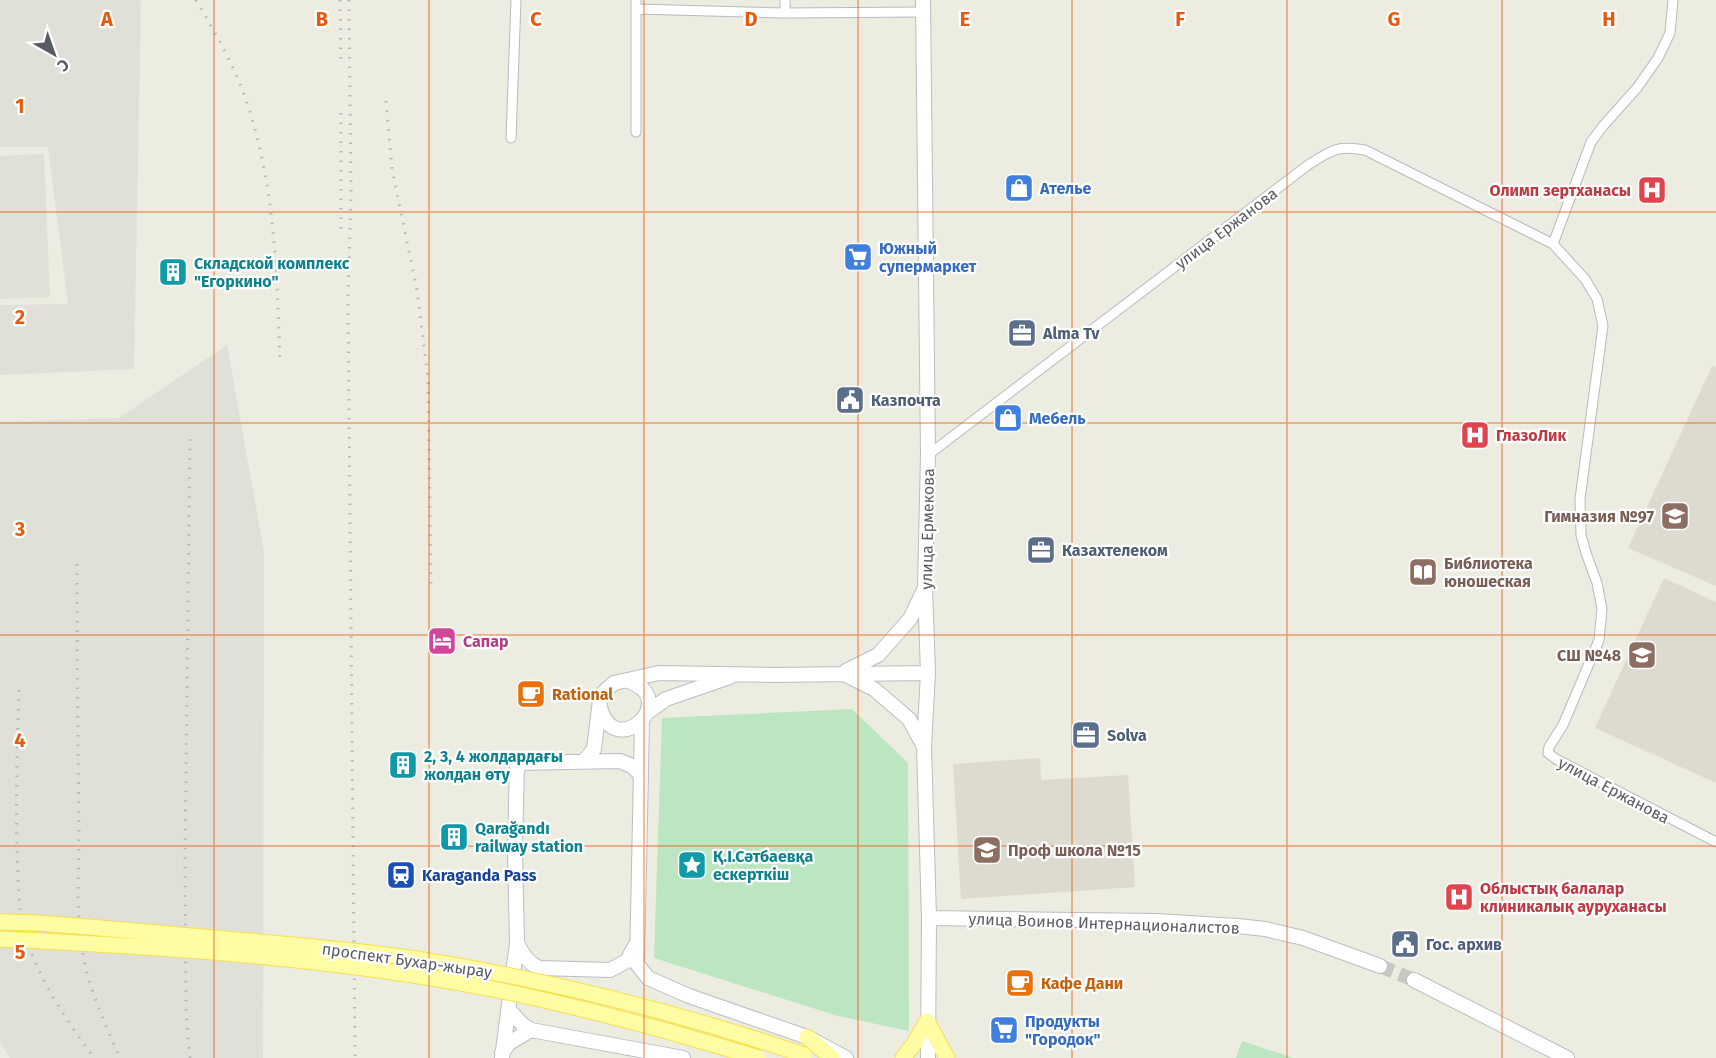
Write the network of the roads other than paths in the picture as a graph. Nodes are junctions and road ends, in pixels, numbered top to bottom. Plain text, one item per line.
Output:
1 (516, 0) edge
2 (785, 0) edge
3 (1672, 0) edge
4 (636, 5) edge
5 (923, 6) edge
6 (785, 13) junction
7 (636, 132) dead end
8 (512, 138) dead end
9 (1553, 244) junction
10 (928, 454) junction
11 (925, 588) junction
12 (842, 673) junction
13 (928, 673) junction
14 (740, 674) junction
15 (628, 681) junction
16 (600, 707) junction
17 (645, 717) junction
18 (924, 746) junction
19 (585, 761) junction
20 (641, 775) junction
21 (1716, 842) edge
22 (929, 918) junction
23 (0, 922) edge
24 (0, 939) edge
25 (517, 943) junction
26 (636, 944) junction
27 (1380, 966) tunnel mouth
28 (539, 968) junction
29 (1414, 980) tunnel mouth
30 (512, 991) junction
31 (508, 1009) junction
32 (927, 1021) junction
33 (531, 1030) junction
34 (807, 1036) junction
35 (502, 1055) edge
36 (808, 1057) edge
37 (683, 1058) edge
38 (758, 1058) edge
39 (832, 1058) edge
40 (846, 1058) edge
41 (903, 1058) edge
42 (928, 1058) edge
43 (947, 1058) edge
44 (1567, 1058) edge

1 - 8 street
2 - 6 street
3 - 9 street
4 - 6 street
4 - 7 street
5 - 6 street
5 - 10 street, улица Ермекова
9 - 10 street, улица Ержанова
9 - 21 street, улица Ержанова
10 - 11 street, улица Ермекова
11 - 12 street
11 - 13 street, улица Ермекова
12 - 13 street
12 - 14 street
12 - 18 street
13 - 18 street, улица Ермекова
14 - 15 street
14 - 17 street
15 - 16 street
15 - 17 street
16 - 17 street
16 - 19 street
17 - 20 street
18 - 22 street, улица Ермекова
19 - 20 street
19 - 25 street
20 - 26 street
22 - 27 street, улица Воинов Интернационалистов
22 - 32 street, улица Ермекова
23 - 36 main road, проспект Бухар-жырау, bridge
24 - 38 main road, проспект Бухар-жырау, bridge
25 - 28 street
25 - 30 street
26 - 28 street
26 - 34 street
28 - 30 street
29 - 44 street
30 - 31 street
31 - 33 street
31 - 35 street
32 - 41 main road
32 - 42 street, улица Ермекова
32 - 43 main road
33 - 35 street
33 - 37 street
34 - 39 main road
34 - 40 street

